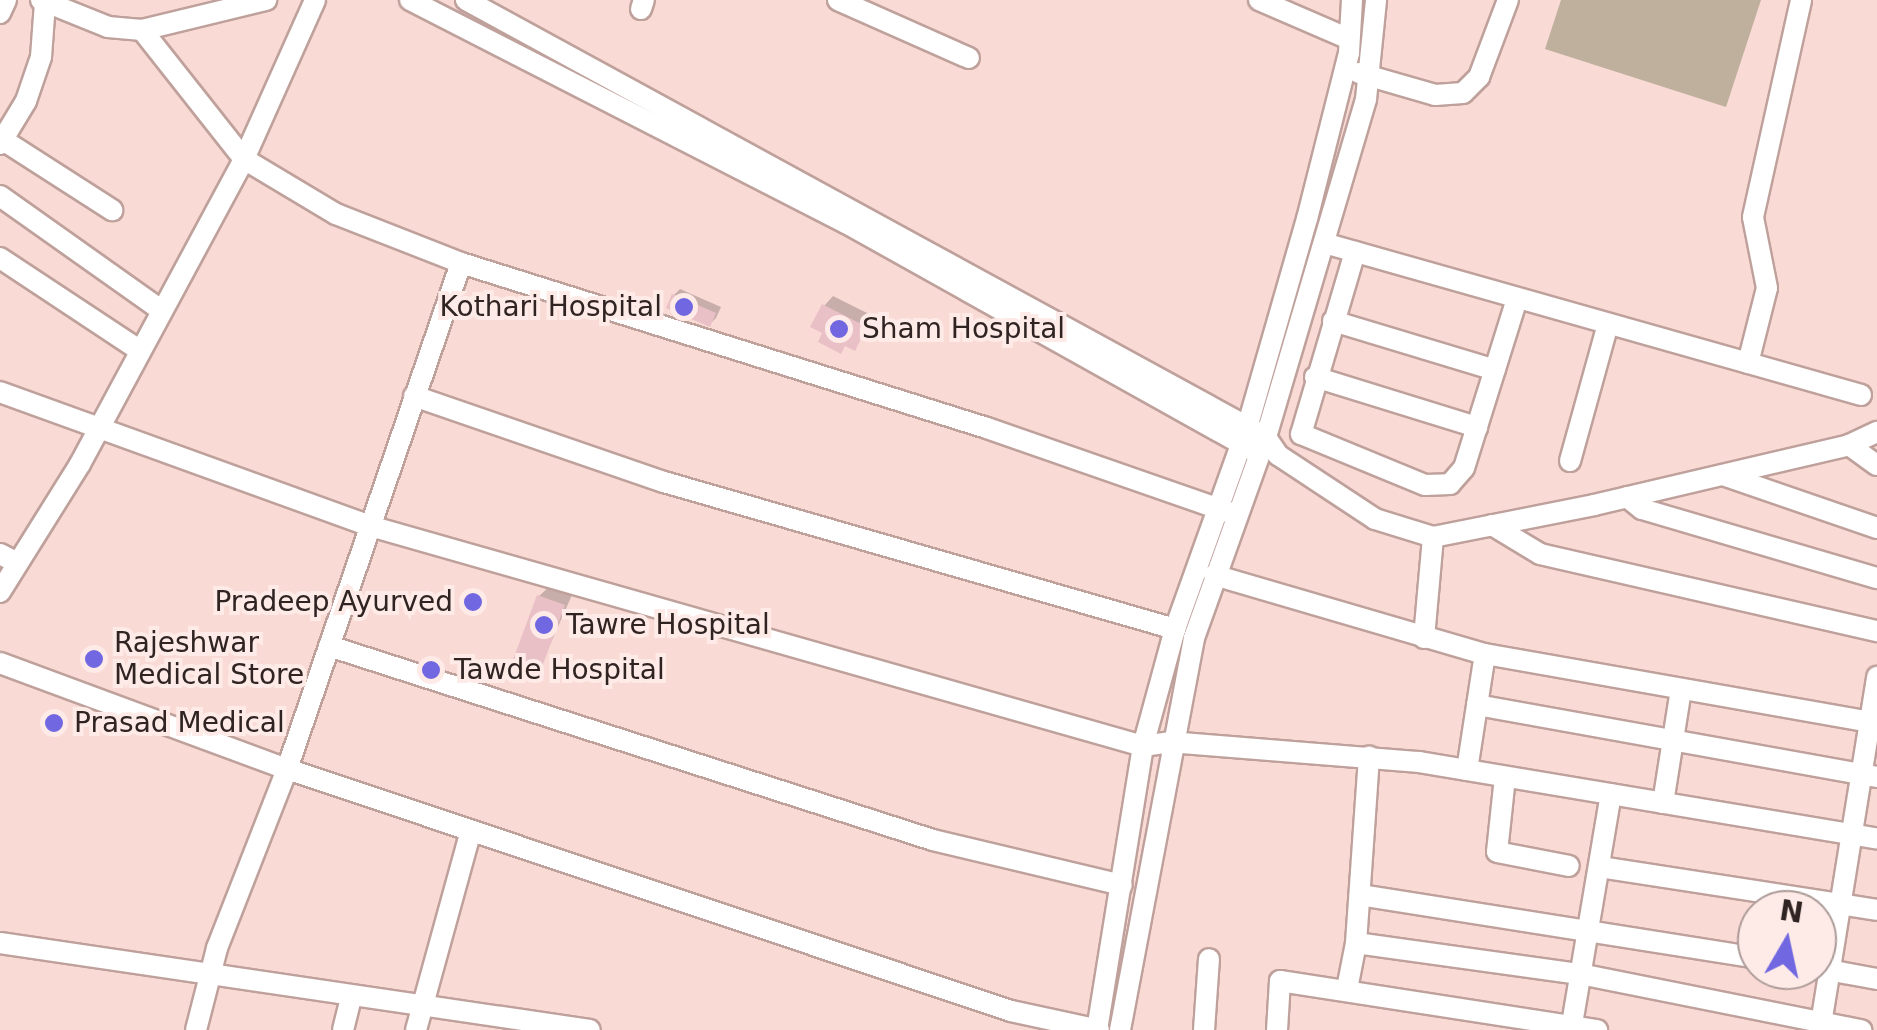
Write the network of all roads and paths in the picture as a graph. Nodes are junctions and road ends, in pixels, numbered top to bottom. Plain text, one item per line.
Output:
1 (6, 0) edge
2 (266, 0) edge
3 (315, 0) edge
4 (410, 0) edge
5 (466, 0) edge
6 (838, 0) edge
7 (1260, 0) edge
8 (1352, 0) edge
9 (1376, 0) edge
10 (1508, 0) edge
11 (1801, 0) edge
12 (43, 1) edge
13 (0, 13) edge
14 (142, 30) junction
15 (1350, 39) junction
16 (970, 58) dead end
17 (1344, 70) junction
18 (1370, 76) junction
19 (1, 142) edge
20 (244, 159) junction
21 (0, 196) edge
22 (834, 207) junction
23 (112, 210) dead end
24 (1324, 243) junction
25 (1355, 252) junction
26 (0, 258) edge
27 (461, 263) junction
28 (1517, 299) junction
29 (161, 310) junction
30 (1333, 321) junction
31 (1608, 324) junction
32 (139, 350) junction
33 (1748, 363) junction
34 (1495, 370) junction
35 (1315, 377) junction
36 (0, 392) edge
37 (1861, 395) dead end
38 (414, 396) junction
39 (1477, 427) junction
40 (98, 430) junction
41 (1877, 432) edge
42 (1259, 444) junction
43 (1849, 445) junction
44 (1570, 462) dead end
45 (1877, 465) edge
46 (1721, 475) junction
47 (1627, 497) junction
48 (1228, 512) junction
49 (1492, 525) junction
50 (370, 526) junction
51 (1877, 528) edge
52 (1433, 537) junction
53 (9, 559) edge
54 (1214, 575) junction
55 (1877, 578) edge
56 (0, 592) edge
57 (1175, 629) junction
58 (1877, 632) edge
59 (1424, 638) junction
60 (329, 646) junction
61 (1486, 654) junction
62 (0, 663) edge
63 (1877, 677) edge
64 (1682, 688) junction
65 (1477, 706) junction
66 (1874, 722) edge
67 (1673, 740) junction
68 (1170, 742) junction
69 (1143, 746) junction
70 (1369, 756) junction
71 (287, 768) junction
72 (1467, 770) junction
73 (1505, 776) junction
74 (1869, 776) edge
75 (1611, 794) junction
76 (1662, 803) junction
77 (471, 830) junction
78 (1853, 835) junction
79 (1877, 839) edge
80 (1569, 866) dead end
81 (1600, 866) junction
82 (1122, 885) junction
83 (1360, 895) junction
84 (1842, 904) junction
85 (1877, 910) edge
86 (1837, 923) edge
87 (1589, 930) junction
88 (0, 943) edge
89 (1356, 943) junction
90 (1737, 955) edge
91 (1209, 960) dead end
92 (1837, 971) edge
93 (1580, 974) junction
94 (210, 975) junction
95 (1877, 978) edge
96 (1347, 989) junction
97 (1824, 990) edge
98 (350, 998) junction
99 (421, 1006) junction
100 (1821, 1026) edge
101 (1572, 1028) edge
102 (196, 1030) edge
103 (343, 1030) edge
104 (416, 1030) edge
105 (590, 1030) edge
106 (1097, 1030) edge
107 (1120, 1030) edge
108 (1204, 1030) edge
109 (1277, 1030) edge
110 (1597, 1030) edge
111 (1860, 1030) edge

1 - 13 street
2 - 14 street
3 - 20 street
4 - 22 street
5 - 22 street
6 - 16 street
7 - 15 street
8 - 15 street
9 - 18 street
10 - 18 street
11 - 33 street
12 - 14 street
12 - 19 street
14 - 20 street
15 - 17 street
17 - 18 street
17 - 42 street
18 - 24 street
19 - 23 street
20 - 27 street
20 - 29 street
21 - 29 street
22 - 42 street
24 - 25 street
24 - 42 street
25 - 28 street
25 - 30 street
26 - 32 street
27 - 38 street
27 - 48 street
28 - 31 street
28 - 34 street
29 - 32 street
30 - 34 street
30 - 35 street
31 - 33 street
31 - 44 street
32 - 40 street
33 - 37 street
34 - 39 street
35 - 39 street
35 - 39 street
36 - 40 street
38 - 50 street
38 - 57 street
40 - 50 street
40 - 53 street
41 - 43 street
42 - 48 street
42 - 52 street
43 - 45 street
43 - 46 street
46 - 47 street
46 - 51 street
47 - 49 street
47 - 55 street
48 - 54 street
48 - 57 street
49 - 52 street
49 - 58 street
50 - 60 street
50 - 69 street
52 - 59 street
53 - 56 street
54 - 59 street
54 - 68 street
57 - 69 street
59 - 61 street
60 - 71 street
60 - 82 street
61 - 64 street
61 - 65 street
62 - 71 street
63 - 66 street
64 - 66 street
64 - 67 street
65 - 67 street
65 - 72 street
66 - 74 street
67 - 74 street
67 - 76 street
68 - 69 street
68 - 70 street
68 - 107 street
69 - 82 street
70 - 72 street
70 - 83 street
71 - 77 street
71 - 94 street
72 - 73 street
73 - 75 street
73 - 80 street
74 - 78 street
75 - 76 street
75 - 81 street
76 - 78 street
77 - 99 street
77 - 106 street
78 - 79 street
78 - 84 street
81 - 84 street
81 - 87 street
82 - 106 street
83 - 87 street
83 - 89 street
84 - 85 street
84 - 86 street
87 - 90 street
87 - 93 street
88 - 94 street
89 - 93 street
89 - 96 street
91 - 108 street
92 - 95 street
93 - 100 street
93 - 101 street
94 - 98 street
94 - 102 street
96 - 101 street
96 - 109 street
97 - 100 street
98 - 99 street
98 - 103 street
99 - 104 street
99 - 105 street
100 - 111 street
101 - 110 street

